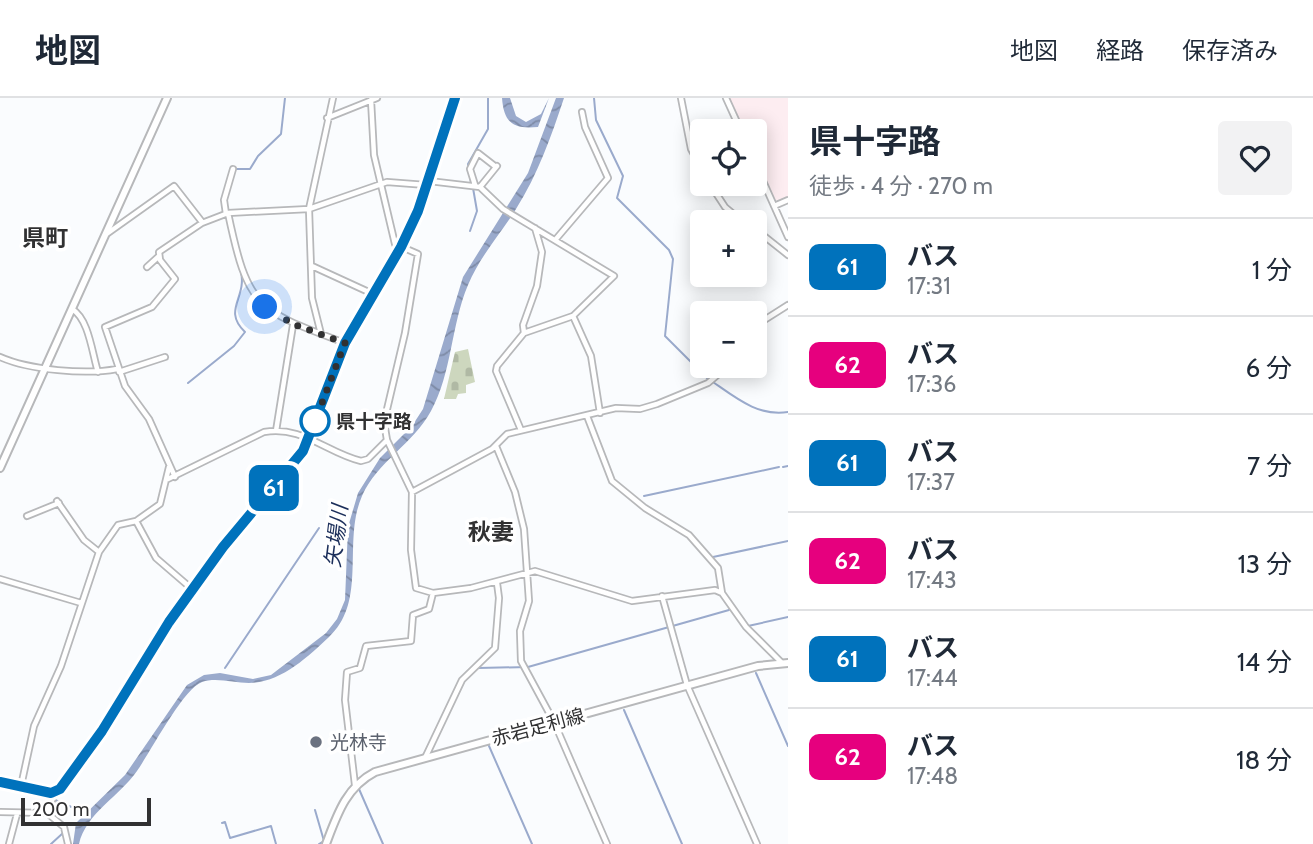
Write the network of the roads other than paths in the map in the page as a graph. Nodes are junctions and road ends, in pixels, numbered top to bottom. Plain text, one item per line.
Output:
1 (167, 98) edge
2 (333, 98) edge
3 (455, 98) edge
4 (681, 98) edge
5 (726, 98) edge
6 (374, 99) edge
7 (582, 112) dead end
8 (327, 118) junction
9 (736, 119) edge
10 (690, 144) edge
11 (233, 169) dead end
12 (381, 183) junction
13 (428, 183) junction
14 (477, 186) junction
15 (767, 190) edge
16 (718, 196) edge
17 (788, 200) edge
18 (774, 206) junction
19 (309, 209) junction
20 (729, 210) edge
21 (227, 213) junction
22 (202, 223) junction
23 (535, 228) junction
24 (104, 235) junction
25 (788, 237) edge
26 (767, 238) edge
27 (556, 239) junction
28 (401, 247) junction
29 (788, 255) edge
30 (158, 257) junction
31 (312, 266) junction
32 (147, 267) dead end
33 (373, 294) junction
34 (788, 304) edge
35 (72, 309) junction
36 (573, 316) junction
37 (767, 318) edge
38 (293, 324) junction
39 (524, 333) junction
40 (321, 334) junction
41 (345, 343) junction
42 (0, 357) edge
43 (165, 357) dead end
44 (43, 369) junction
45 (118, 370) junction
46 (97, 372) junction
47 (714, 378) edge
48 (600, 413) junction
49 (587, 416) junction
50 (521, 430) junction
51 (276, 431) junction
52 (309, 437) junction
53 (388, 443) junction
54 (496, 446) junction
55 (170, 467) junction
56 (0, 468) edge
57 (175, 477) junction
58 (165, 480) junction
59 (412, 492) junction
60 (27, 516) dead end
61 (136, 521) junction
62 (99, 552) junction
63 (528, 572) junction
64 (0, 579) edge
65 (497, 583) junction
66 (192, 589) junction
67 (433, 593) junction
68 (722, 593) junction
69 (662, 596) junction
70 (81, 603) junction
71 (785, 663) edge
72 (687, 685) junction
73 (554, 722) junction
74 (425, 758) junction
75 (0, 782) edge
76 (355, 785) junction
77 (21, 786) junction
78 (55, 793) junction
79 (0, 812) edge
80 (47, 813) junction
81 (17, 814) junction
82 (9, 844) edge
83 (68, 844) edge
84 (326, 844) edge
85 (607, 844) edge
86 (757, 844) edge

1 - 24 main road
2 - 8 street
3 - 13 main road
4 - 10 street
5 - 9 street
6 - 8 street
6 - 12 street
7 - 27 street
8 - 19 street
11 - 21 street
12 - 13 street
12 - 19 street
12 - 28 street
13 - 14 street
13 - 28 main road
14 - 14 street
14 - 23 street
15 - 18 street
16 - 20 street
17 - 18 street
18 - 25 street
19 - 21 street
19 - 31 street
21 - 22 street
21 - 38 street
22 - 24 street
22 - 30 street
23 - 27 street
23 - 39 street
24 - 35 main road
26 - 29 street
27 - 36 street
28 - 33 main road
28 - 53 street
30 - 32 street
30 - 45 street
31 - 33 street
31 - 40 street
33 - 41 main road
34 - 37 street
35 - 44 main road
35 - 46 street
36 - 39 street
36 - 48 street
38 - 40 street
38 - 51 street
39 - 50 street
40 - 41 street
41 - 52 main road
42 - 44 street
43 - 45 street
44 - 46 street
44 - 56 main road
45 - 46 street
45 - 55 street
47 - 48 street
48 - 49 street
49 - 50 street
49 - 68 street
50 - 54 street
51 - 52 street
51 - 57 street
52 - 53 street
52 - 66 main road
53 - 59 street
54 - 59 street
54 - 63 street
55 - 57 street
55 - 58 street
57 - 58 street
58 - 61 street
59 - 67 street
60 - 62 street
61 - 62 street
61 - 66 street
62 - 70 street
63 - 65 street
63 - 69 street
63 - 73 street
64 - 70 street
65 - 67 street
65 - 74 street
66 - 78 main road
67 - 76 street
68 - 69 street
68 - 71 street
69 - 72 street
70 - 77 street
71 - 72 main road, 赤岩足利線
72 - 73 main road, 赤岩足利線
72 - 86 street
73 - 74 main road, 赤岩足利線
73 - 85 street
74 - 76 main road, 赤岩足利線
75 - 77 main road
76 - 84 main road
77 - 78 main road
78 - 80 street
79 - 81 street
80 - 81 street
80 - 83 street
81 - 82 street

